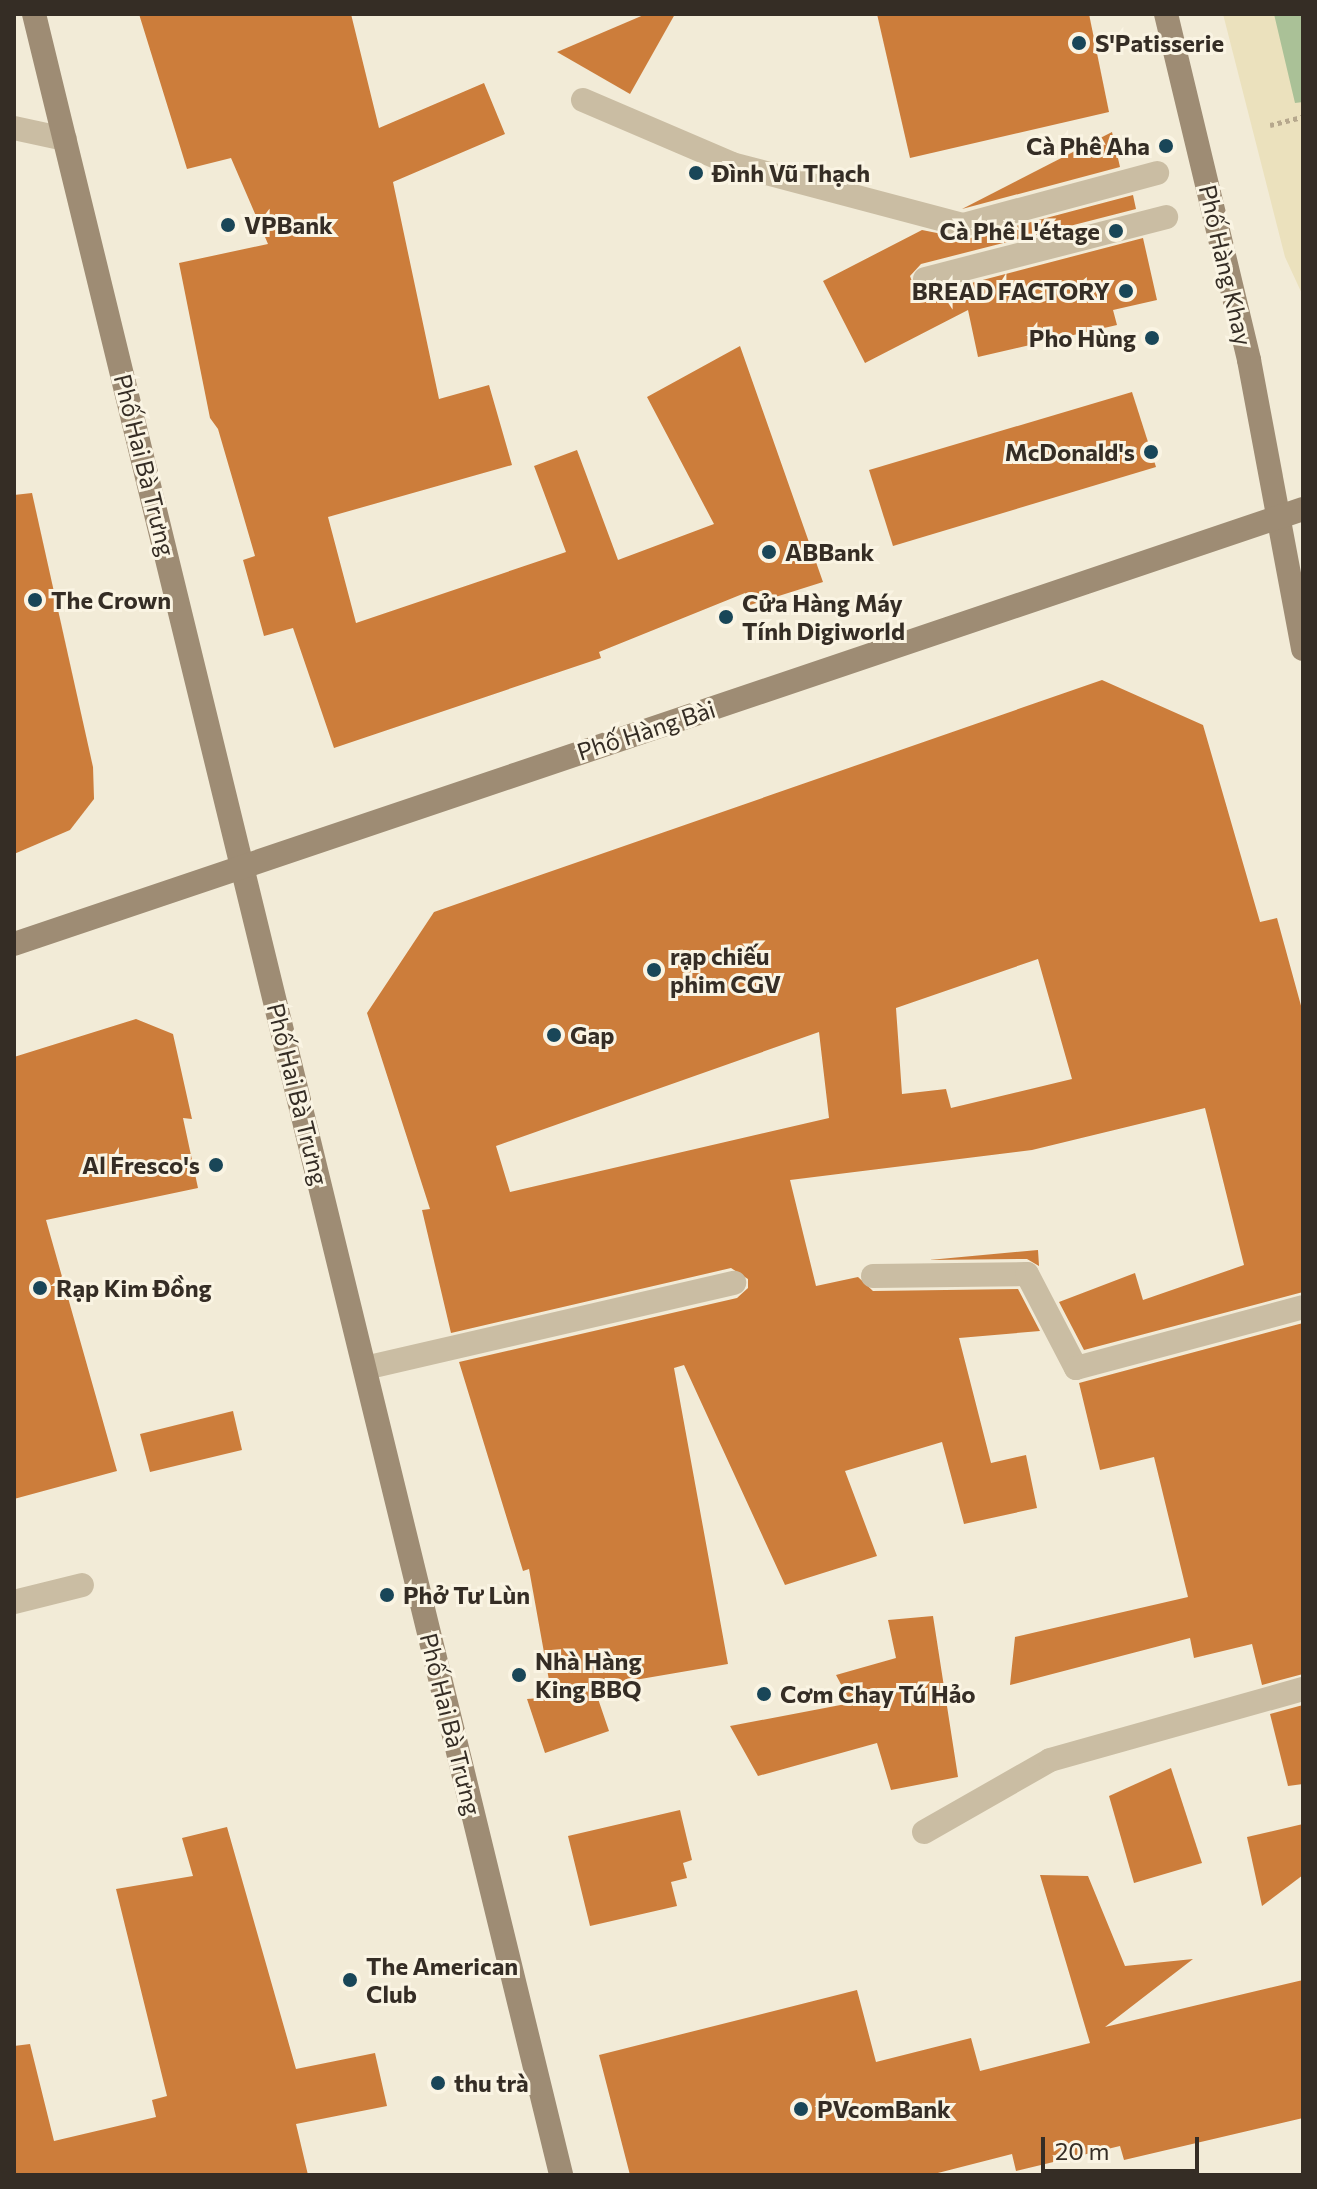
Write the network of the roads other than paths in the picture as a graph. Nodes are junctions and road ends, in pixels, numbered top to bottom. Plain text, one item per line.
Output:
1 (34, 14) edge
2 (1166, 14) edge
3 (583, 100) dead end
4 (14, 128) edge
5 (65, 139) junction
6 (1157, 173) dead end
7 (1166, 217) dead end
8 (925, 279) dead end
9 (1303, 509) edge
10 (1278, 517) junction
11 (1303, 649) edge
12 (244, 864) junction
13 (14, 944) edge
14 (873, 1276) dead end
15 (734, 1283) dead end
16 (1303, 1307) edge
17 (365, 1368) junction
18 (82, 1585) dead end
19 (14, 1602) edge
20 (1303, 1689) edge
21 (924, 1832) dead end
22 (561, 2175) edge

1 - 5 main road, Phố Hai Bà Trưng
2 - 10 main road, Phố Hàng Khay
3 - 6 lane
4 - 5 lane
5 - 12 main road, Phố Hai Bà Trưng
7 - 8 lane
9 - 10 main road, Phố Hàng Bài
10 - 11 main road, Phố Hàng Khay
10 - 12 main road, Phố Hàng Bài
12 - 13 main road, Phố Hàng Bài
12 - 17 main road, Phố Hai Bà Trưng
14 - 16 lane
15 - 17 lane
17 - 22 main road, Phố Hai Bà Trưng
18 - 19 lane
20 - 21 lane

